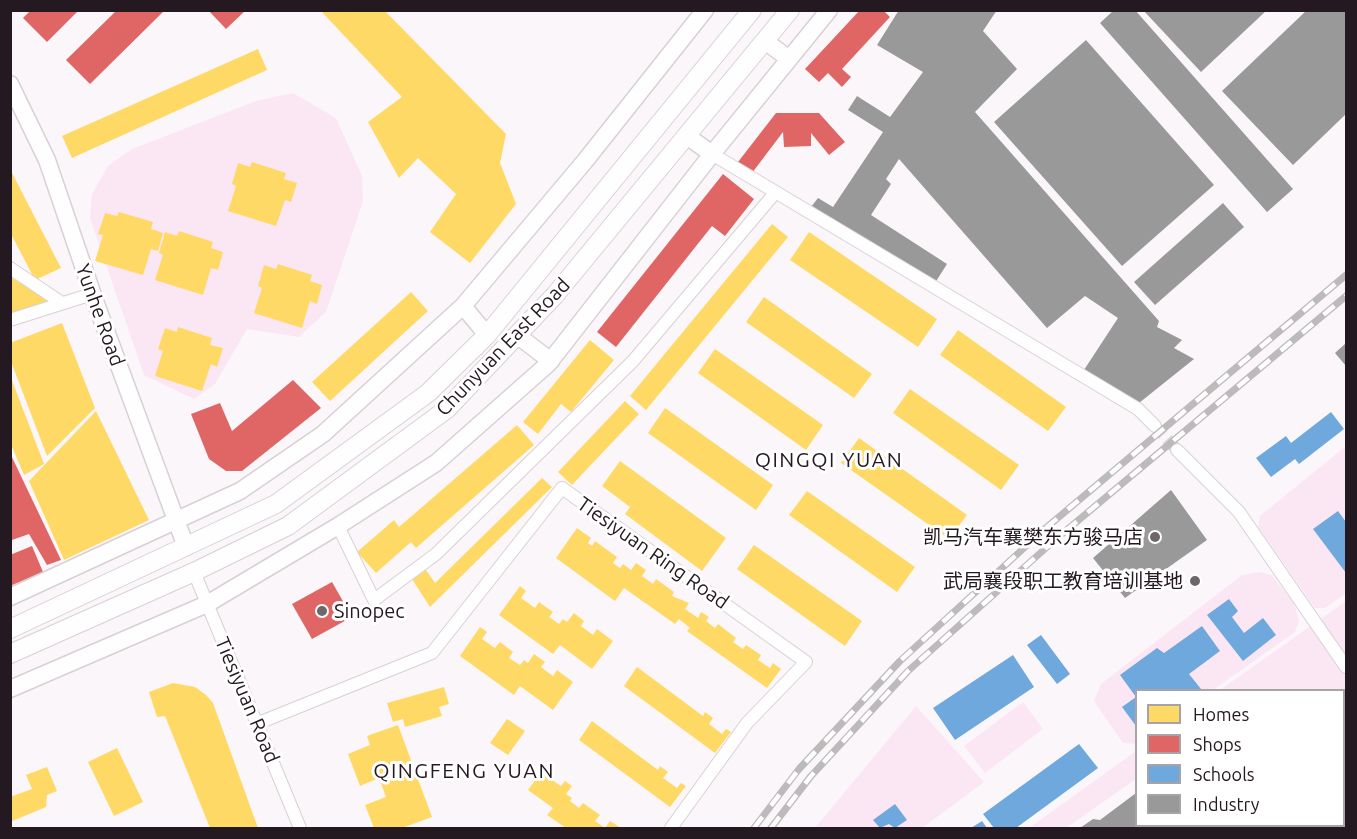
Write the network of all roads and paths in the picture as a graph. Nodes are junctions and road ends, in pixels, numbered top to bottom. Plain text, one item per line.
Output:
1 (705, 10) edge
2 (752, 10) edge
3 (790, 10) edge
4 (829, 10) edge
5 (765, 41) junction
6 (789, 59) junction
7 (10, 84) edge
8 (687, 136) junction
9 (712, 154) junction
10 (775, 193) junction
11 (10, 268) edge
12 (92, 294) junction
13 (62, 303) junction
14 (464, 306) junction
15 (10, 320) edge
16 (487, 334) junction
17 (518, 336) junction
18 (550, 361) junction
19 (1155, 426) tunnel mouth
20 (1177, 450) tunnel mouth
21 (176, 522) junction
22 (338, 526) junction
23 (186, 547) junction
24 (194, 572) junction
25 (10, 597) edge
26 (207, 604) junction
27 (10, 629) edge
28 (10, 654) edge
29 (1347, 667) edge
30 (10, 689) edge
31 (256, 724) junction
32 (300, 828) edge
33 (671, 828) edge

1 - 14 street
2 - 16 main road, Chunyuan East Road
3 - 5 main road, Chunyuan East Road
4 - 6 street
5 - 6 street
5 - 8 main road, Chunyuan East Road
6 - 9 street
7 - 12 street, Yunhe Road
8 - 9 street
8 - 17 main road, Chunyuan East Road
9 - 10 street
9 - 18 street
10 - 19 street
10 - 22 street
11 - 13 street
12 - 13 street
12 - 21 street, Yunhe Road
13 - 15 street
14 - 16 street
14 - 21 street
16 - 23 main road, Chunyuan East Road
17 - 18 street
17 - 24 main road, Chunyuan East Road
18 - 22 street
20 - 29 street
21 - 23 street, Yunhe Road
21 - 25 street
22 - 26 street
23 - 27 main road, Chunyuan East Road
24 - 26 street, Tiesiyuan Road
24 - 28 main road, Chunyuan East Road
26 - 30 street
26 - 31 street, Tiesiyuan Road
31 - 32 street, Tiesiyuan Road
31 - 33 street, Tiesiyuan Ring Road

